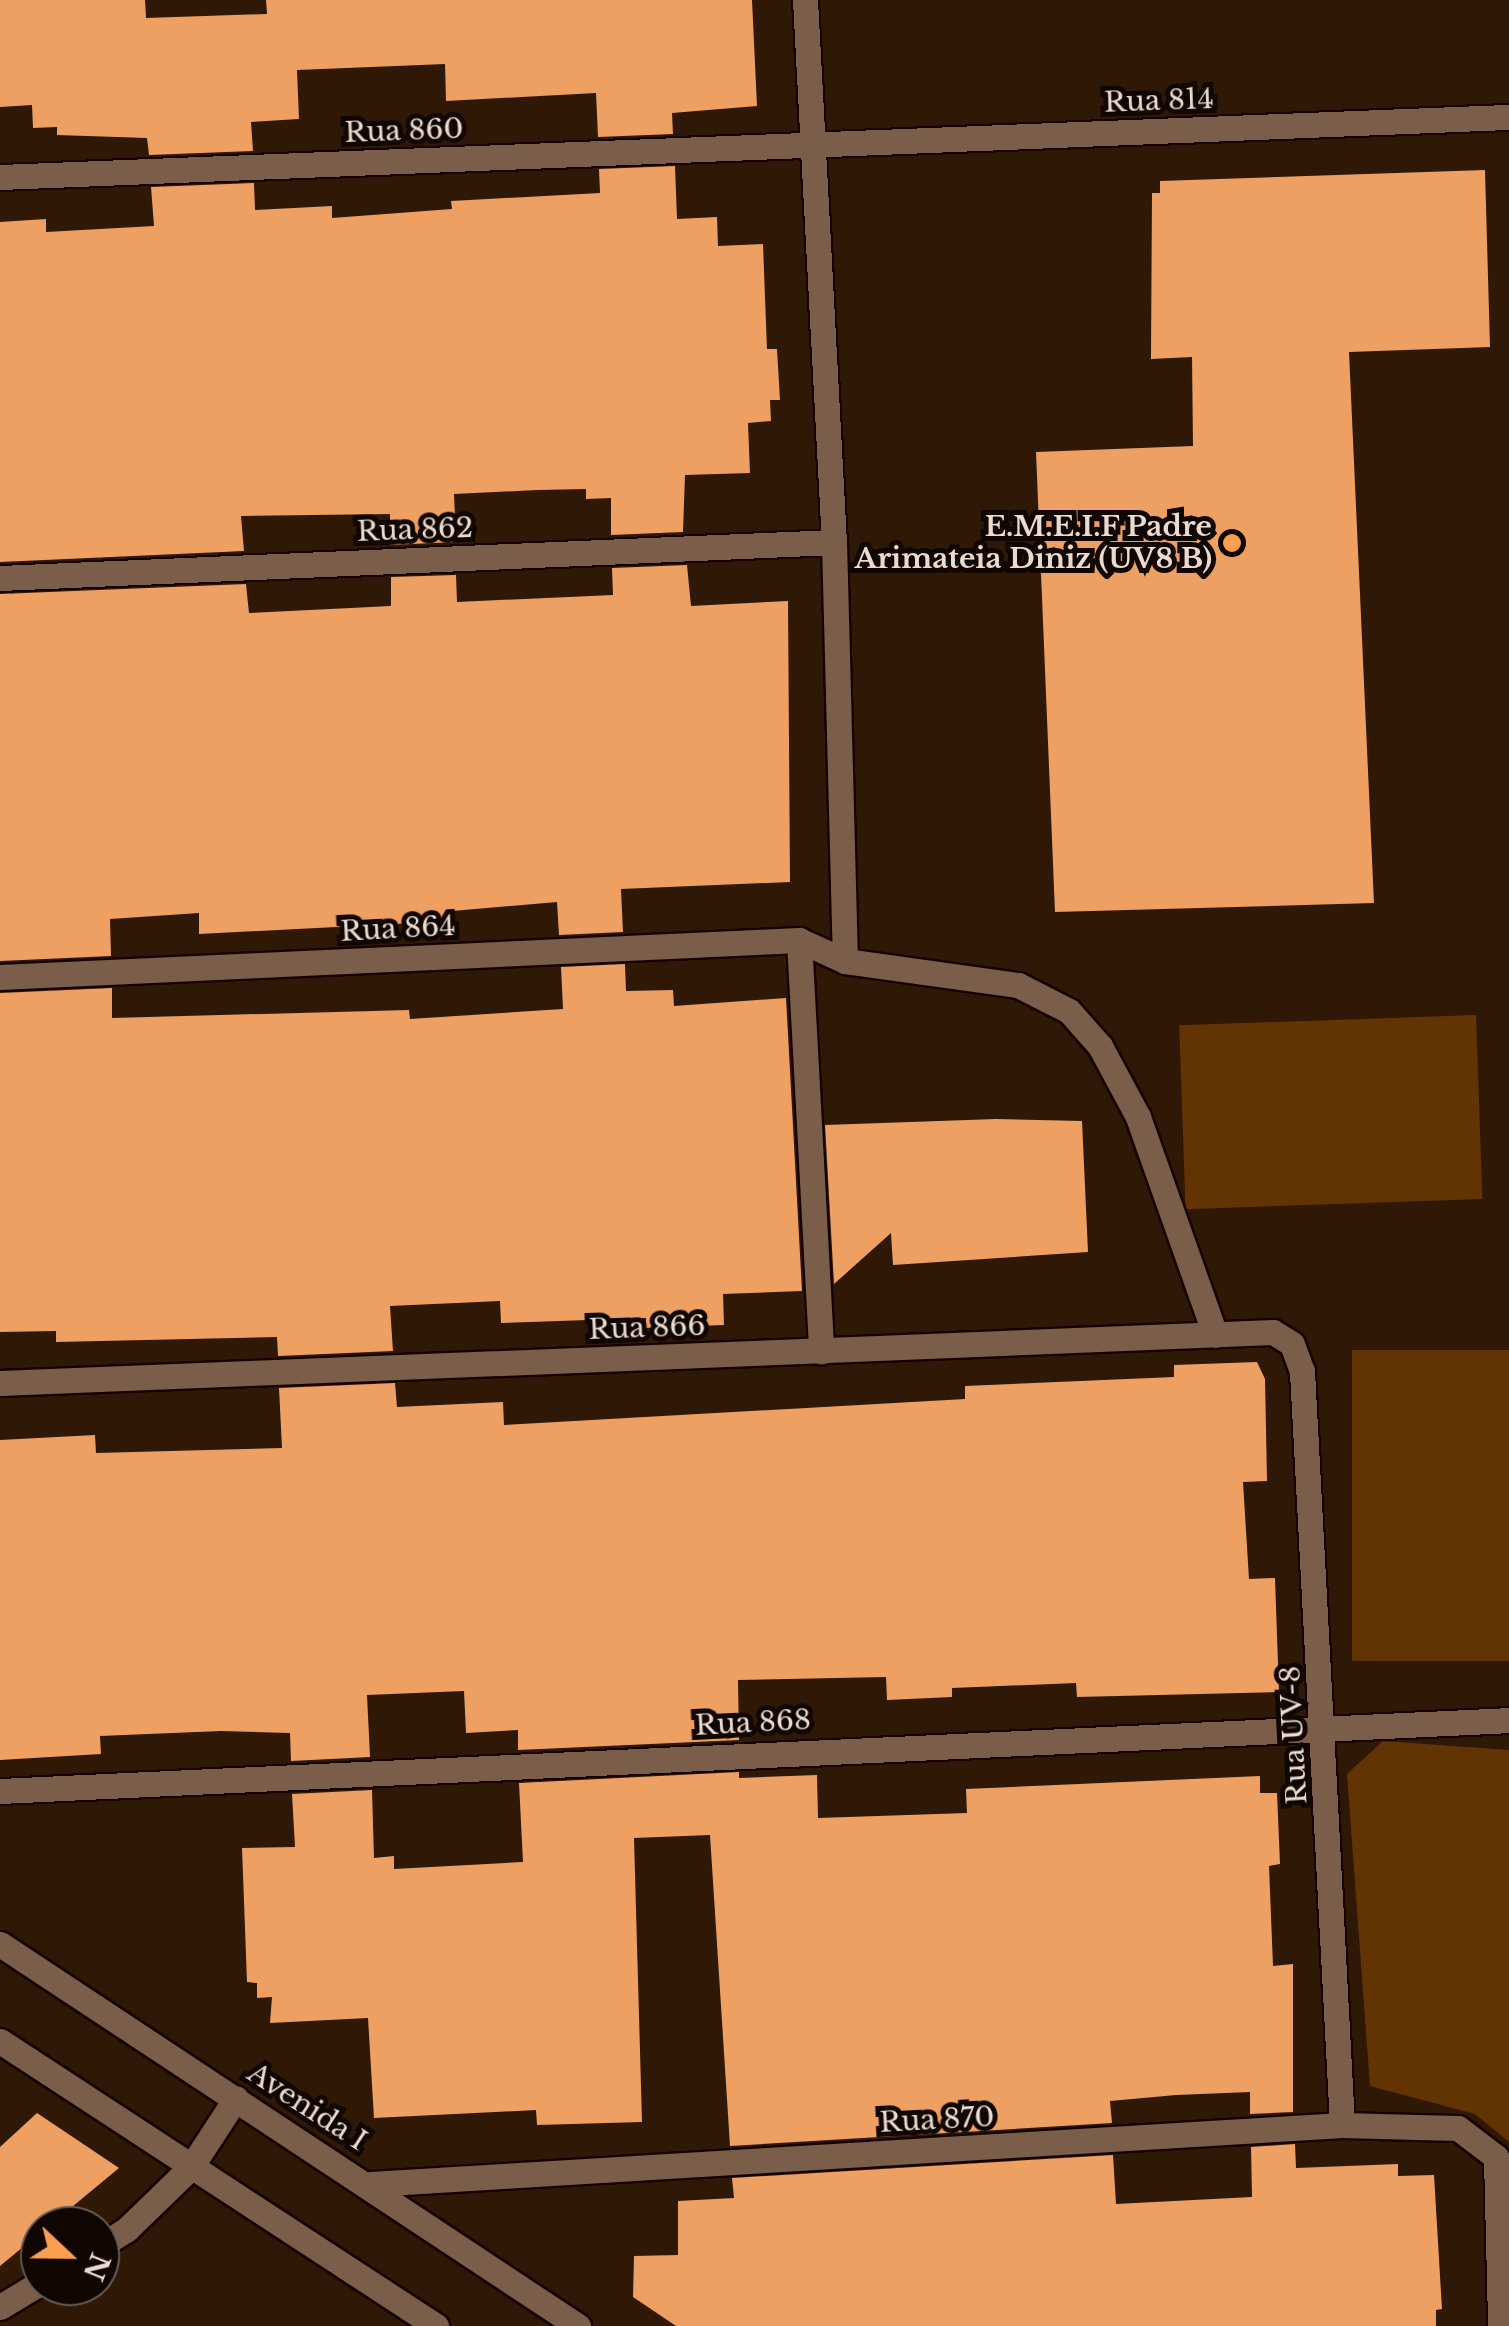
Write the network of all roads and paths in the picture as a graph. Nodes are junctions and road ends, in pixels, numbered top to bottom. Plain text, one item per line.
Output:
1 (805, 0) edge
2 (1509, 117) edge
3 (810, 146) junction
4 (0, 177) edge
5 (834, 542) junction
6 (0, 578) edge
7 (799, 940) junction
8 (846, 961) junction
9 (0, 977) edge
10 (1216, 1334) junction
11 (1292, 1344) joint
12 (821, 1351) junction
13 (0, 1383) edge
14 (1509, 1720) edge
15 (1325, 1724) junction
16 (0, 1791) edge
17 (0, 1944) edge
18 (0, 2042) edge
19 (236, 2098) junction
20 (1342, 2125) junction
21 (191, 2167) junction
22 (371, 2184) junction
23 (120, 2233) edge
24 (436, 2326) edge
25 (578, 2326) edge
26 (1500, 2326) edge

1 - 3 street
2 - 3 street, Rua 814
3 - 4 street, Rua 860
3 - 5 street
5 - 6 street, Rua 862
5 - 8 street
7 - 8 street
7 - 9 street, Rua 864
7 - 12 street
8 - 10 street
10 - 11 street, Rua 866
10 - 12 street, Rua 866
11 - 15 street, Rua UV-8
12 - 13 street, Rua 866
14 - 15 street, Rua 868
15 - 16 street, Rua 868
15 - 20 street, Rua UV-8
17 - 19 street, Avenida I
18 - 21 street
19 - 21 street
19 - 22 street, Avenida I
20 - 22 street, Rua 870
20 - 26 street, Rua 870
21 - 23 street
21 - 24 street
22 - 25 street, Avenida I

